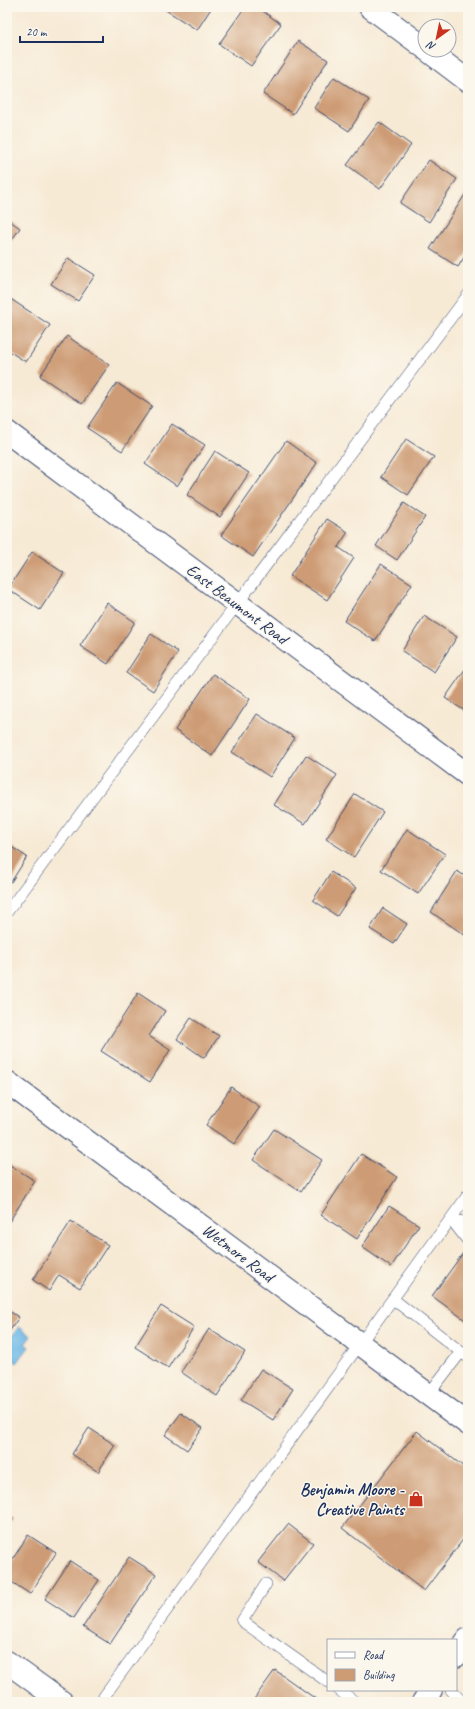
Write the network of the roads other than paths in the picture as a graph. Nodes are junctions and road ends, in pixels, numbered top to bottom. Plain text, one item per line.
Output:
1 (370, 7) edge
2 (417, 42) edge
3 (438, 58) edge
4 (468, 80) edge
5 (468, 295) edge
6 (7, 432) edge
7 (238, 604) junction
8 (468, 775) edge
9 (7, 912) edge
10 (7, 1082) edge
11 (468, 1195) edge
12 (451, 1219) junction
13 (468, 1223) edge
14 (468, 1241) edge
15 (393, 1299) junction
16 (360, 1344) junction
17 (464, 1354) edge
18 (428, 1395) junction
19 (468, 1424) edge
20 (266, 1584) dead end
21 (468, 1639) edge
22 (457, 1655) edge
23 (7, 1662) edge
24 (327, 1681) edge
25 (340, 1691) edge
26 (431, 1691) edge
27 (452, 1691) edge
28 (62, 1702) edge
29 (100, 1702) edge
30 (355, 1702) edge
31 (423, 1702) edge
32 (462, 1702) edge

1 - 2 street
3 - 4 street
5 - 7 lane
6 - 7 street, East Beaumont Road
7 - 8 street, East Beaumont Road
7 - 9 lane
10 - 16 street, Wetmore Road
11 - 12 lane
12 - 13 lane
12 - 14 lane
12 - 15 lane
15 - 16 lane
15 - 17 lane
16 - 18 street, Wetmore Road
16 - 29 lane
17 - 18 lane
18 - 19 street, Wetmore Road
20 - 24 lane
21 - 22 street
23 - 28 street
25 - 30 lane
26 - 31 street
27 - 32 lane

